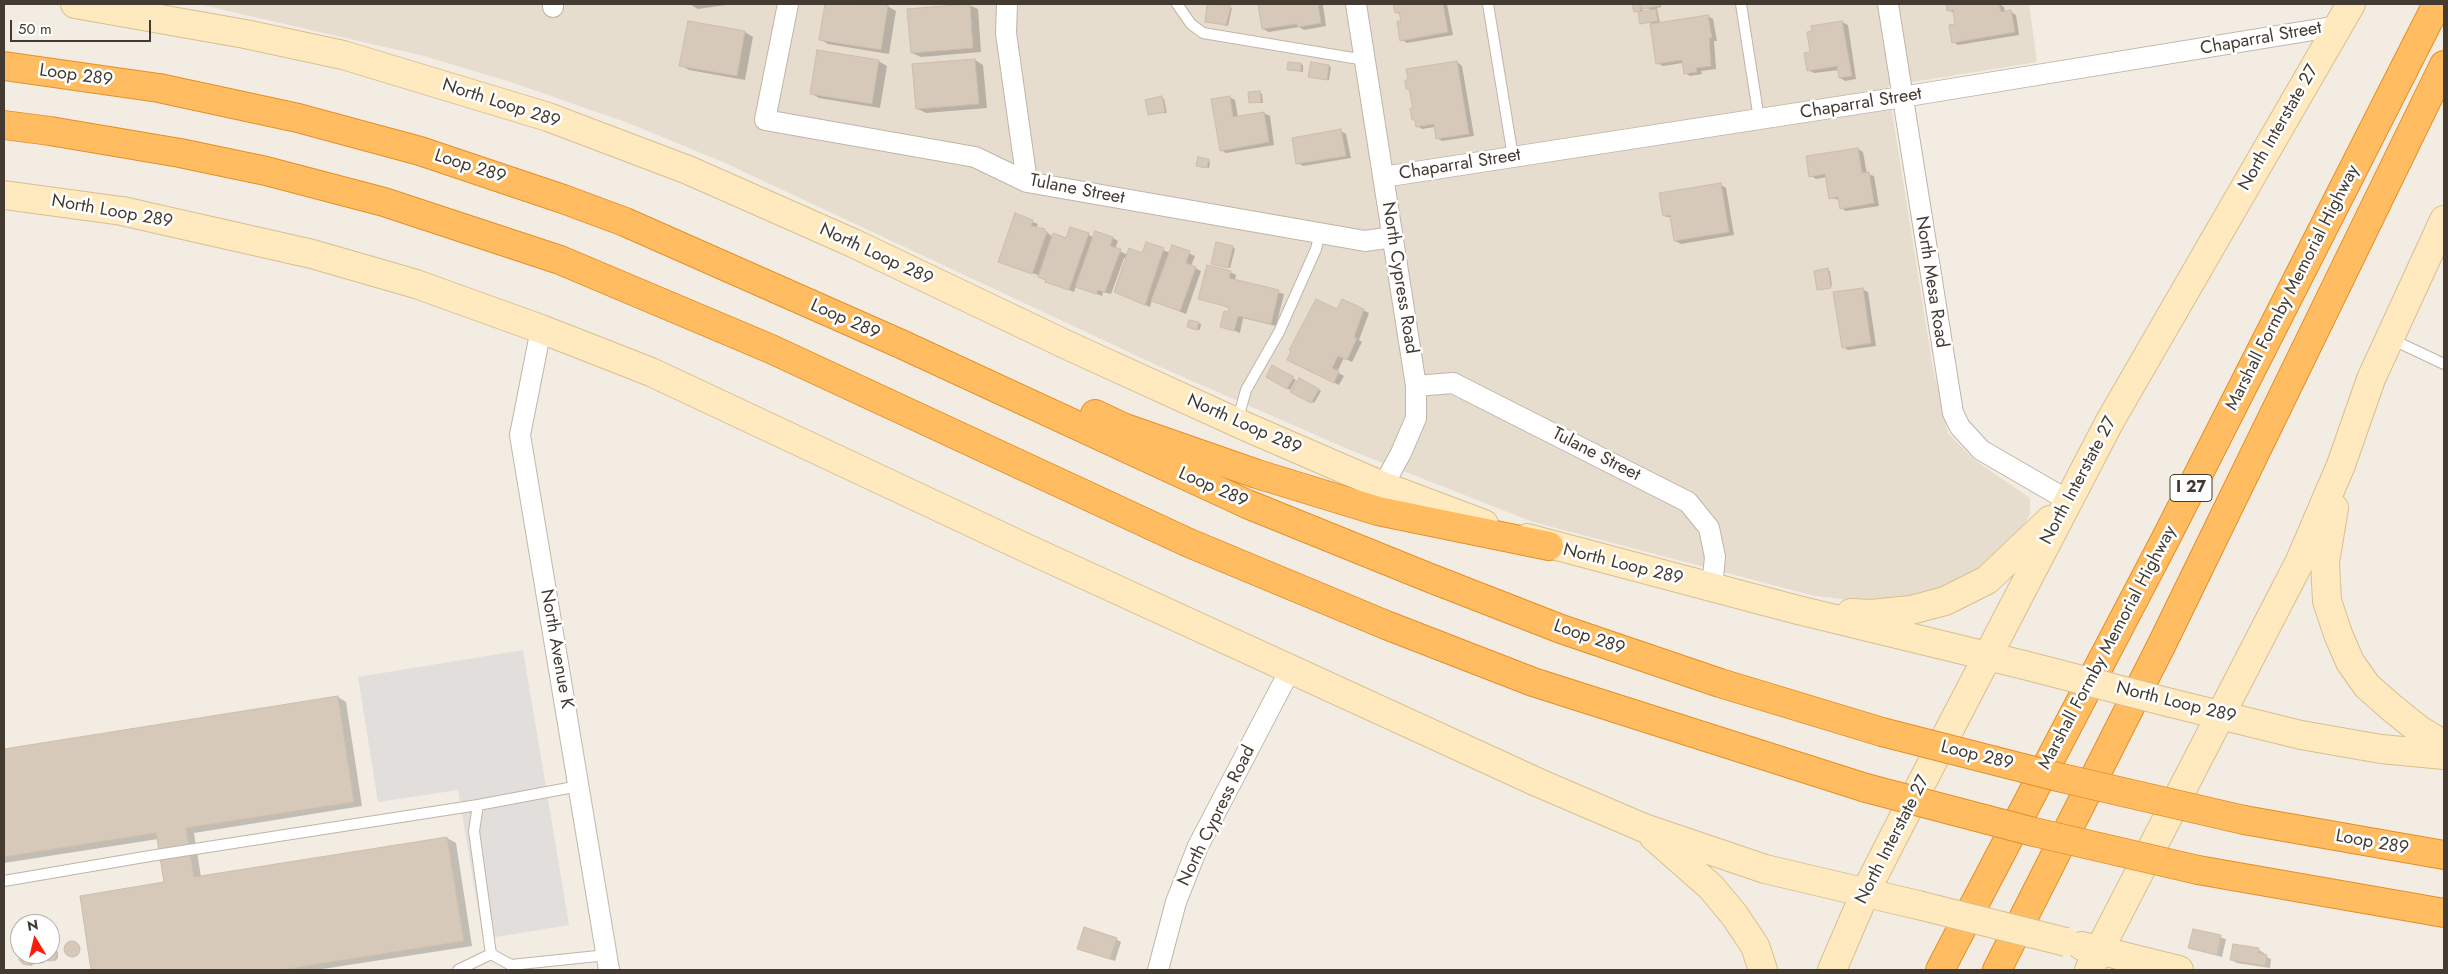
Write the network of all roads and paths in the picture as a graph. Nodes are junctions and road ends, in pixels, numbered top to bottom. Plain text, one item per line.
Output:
1 (75, 4) edge
2 (788, 4) edge
3 (1007, 4) edge
4 (1177, 4) edge
5 (1356, 4) edge
6 (1488, 4) edge
7 (1741, 4) edge
8 (1888, 4) edge
9 (2437, 4) edge
10 (2345, 15) edge
11 (1365, 60) junction
12 (2444, 65) edge
13 (4, 66) edge
14 (2444, 71) edge
15 (1902, 97) junction
16 (2425, 103) junction
17 (1759, 119) junction
18 (4, 125) edge
19 (1513, 157) junction
20 (1383, 177) junction
21 (1027, 182) junction
22 (4, 194) edge
23 (2444, 220) edge
24 (1320, 233) junction
25 (1393, 237) junction
26 (541, 328) junction
27 (2390, 338) junction
28 (901, 344) junction
29 (2444, 364) edge
30 (1416, 386) junction
31 (1237, 423) junction
32 (2341, 465) junction
33 (1383, 486) junction
34 (2069, 501) junction
35 (1549, 546) junction
36 (1712, 588) junction
37 (1794, 609) junction
38 (1986, 657) junction
39 (1291, 668) junction
40 (2222, 714) junction
41 (2444, 745) edge
42 (2444, 755) edge
43 (579, 786) junction
44 (478, 806) junction
45 (1644, 828) junction
46 (2444, 855) edge
47 (4, 881) edge
48 (1865, 893) junction
49 (2444, 913) edge
50 (491, 954) junction
51 (2094, 960) edge
52 (608, 962) edge
53 (458, 970) edge
54 (1158, 970) edge
55 (1763, 970) edge
56 (1832, 970) edge
57 (1940, 970) edge
58 (1997, 970) edge
59 (2179, 970) edge

1 - 31 main road, North Loop 289
2 - 21 street, Tulane Street
3 - 21 street
4 - 11 lane
5 - 11 street, North Cypress Road
6 - 19 lane
7 - 17 lane
8 - 15 street, North Mesa Road
9 - 57 highway, Marshall Formby Memorial Highway / I 27
10 - 15 street, Chaparral Street
10 - 34 main road, North Interstate 27
11 - 20 street, North Cypress Road
12 - 16 highway, Marshall Formby Memorial Highway / I 27
13 - 28 highway, Loop 289
14 - 16 highway
15 - 17 street, Chaparral Street
15 - 34 street, North Mesa Road
16 - 58 highway, Marshall Formby Memorial Highway / I 27
17 - 19 street, Chaparral Street
18 - 49 highway, bridge
19 - 20 street, Chaparral Street
20 - 25 street, North Cypress Road
21 - 24 street, Tulane Street
22 - 26 main road, North Loop 289
23 - 27 main road
24 - 25 street, Tulane Street
24 - 31 lane
25 - 30 street, North Cypress Road
26 - 39 main road, North Loop 289
26 - 43 street, North Avenue K
27 - 29 lane
27 - 32 main road
28 - 35 highway
28 - 46 highway, Loop 289, bridge
30 - 33 street, North Cypress Road
30 - 36 street, Tulane Street
31 - 33 main road, North Loop 289
32 - 40 main road
32 - 41 main road
33 - 35 main road, North Loop 289
34 - 37 main road
34 - 38 main road, North Interstate 27
35 - 36 main road, North Loop 289
36 - 37 main road, North Loop 289
37 - 38 main road, North Loop 289
38 - 40 main road, North Loop 289, bridge
38 - 48 main road, North Interstate 27
39 - 45 main road, North Loop 289
39 - 54 street, North Cypress Road
40 - 42 main road, North Loop 289
40 - 51 main road
43 - 44 lane
43 - 52 street, North Avenue K
44 - 47 lane
44 - 50 lane
45 - 48 main road, North Loop 289
45 - 55 main road
48 - 51 main road, North Loop 289, bridge
48 - 56 main road, North Interstate 27
50 - 52 lane
50 - 53 lane
51 - 59 main road, North Loop 289

